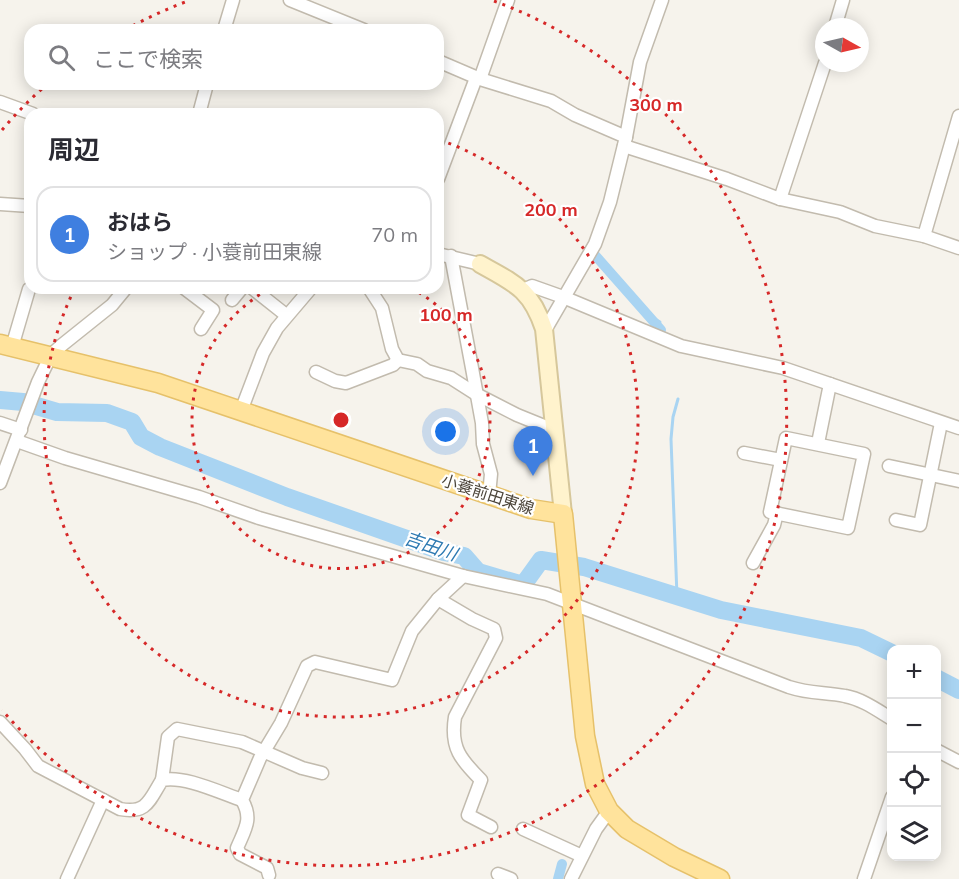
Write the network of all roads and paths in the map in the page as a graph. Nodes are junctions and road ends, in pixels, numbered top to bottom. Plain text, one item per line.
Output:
1 (233, 0) edge
2 (290, 0) edge
3 (508, 0) edge
4 (662, 0) edge
5 (843, 0) edge
6 (319, 5) edge
7 (838, 18) edge
8 (226, 24) edge
9 (353, 24) edge
10 (444, 65) edge
11 (822, 72) edge
12 (478, 79) junction
13 (205, 90) edge
14 (0, 102) edge
15 (201, 108) edge
16 (24, 111) edge
17 (959, 116) edge
18 (625, 141) junction
19 (444, 164) edge
20 (780, 199) junction
21 (0, 204) edge
22 (24, 206) edge
23 (924, 236) junction
24 (959, 248) edge
25 (444, 255) edge
26 (452, 256) junction
27 (480, 264) joint
28 (523, 290) junction
29 (27, 294) edge
30 (121, 294) edge
31 (192, 294) edge
32 (237, 294) edge
33 (260, 294) edge
34 (305, 294) edge
35 (373, 294) edge
36 (563, 297) junction
37 (232, 300) dead end
38 (286, 315) junction
39 (201, 329) dead end
40 (544, 332) junction
41 (6, 345) edge
42 (51, 355) junction
43 (398, 360) junction
44 (316, 372) dead end
45 (830, 384) junction
46 (476, 394) junction
47 (241, 411) junction
48 (0, 423) edge
49 (941, 423) junction
50 (959, 428) edge
51 (554, 430) junction
52 (20, 432) junction
53 (818, 443) junction
54 (744, 453) dead end
55 (782, 460) junction
56 (889, 466) dead end
57 (931, 474) junction
58 (959, 481) edge
59 (0, 483) edge
60 (489, 495) junction
61 (777, 513) junction
62 (896, 520) dead end
63 (564, 523) junction
64 (753, 562) dead end
65 (463, 576) junction
66 (438, 599) junction
67 (573, 599) junction
68 (887, 717) edge
69 (0, 722) edge
70 (265, 751) junction
71 (941, 753) edge
72 (959, 762) edge
73 (321, 773) dead end
74 (162, 780) junction
75 (103, 800) junction
76 (242, 800) junction
77 (888, 807) edge
78 (609, 811) junction
79 (491, 827) dead end
80 (523, 829) dead end
81 (582, 856) junction
82 (696, 873) edge
83 (269, 874) dead end
84 (498, 874) dead end
85 (67, 879) edge
86 (511, 879) edge
87 (571, 879) edge
88 (720, 879) edge
89 (864, 879) edge

1 - 8 street
2 - 6 street
3 - 12 street
4 - 18 street
5 - 7 street
6 - 9 street
10 - 12 street
11 - 20 street
12 - 18 street
12 - 19 street
13 - 15 street
14 - 16 street
17 - 23 street
18 - 20 street
18 - 36 street
20 - 23 street
21 - 22 street
23 - 24 street
25 - 26 street
26 - 27 street
26 - 46 street
27 - 28 street
28 - 36 street
28 - 40 street
29 - 41 street
30 - 42 street
31 - 39 street
32 - 37 street
33 - 38 street
34 - 38 street
35 - 43 street
36 - 40 street
36 - 45 street
38 - 47 street
40 - 51 street
41 - 42 main road, 小蓑前田東線
42 - 47 main road, 小蓑前田東線
42 - 52 street
43 - 44 street
43 - 46 street
45 - 49 street
45 - 53 street
46 - 51 street
46 - 60 street
47 - 60 main road, 小蓑前田東線
48 - 52 street
49 - 50 street
49 - 57 street
51 - 63 street
52 - 59 street
52 - 65 street
53 - 55 street
53 - 61 street
54 - 55 street
55 - 61 street
56 - 57 street
57 - 58 street
57 - 62 street
60 - 63 main road, 小蓑前田東線
61 - 64 street
63 - 67 main road
65 - 66 street
65 - 67 street
66 - 70 street
66 - 79 street
67 - 68 street
67 - 78 main road
69 - 75 street
70 - 73 street
70 - 74 street
70 - 76 street
71 - 72 street
74 - 75 street
74 - 76 street
75 - 85 street
76 - 83 street
77 - 89 street
78 - 81 street
78 - 82 main road
80 - 81 street
81 - 87 street
82 - 88 main road
84 - 86 street

